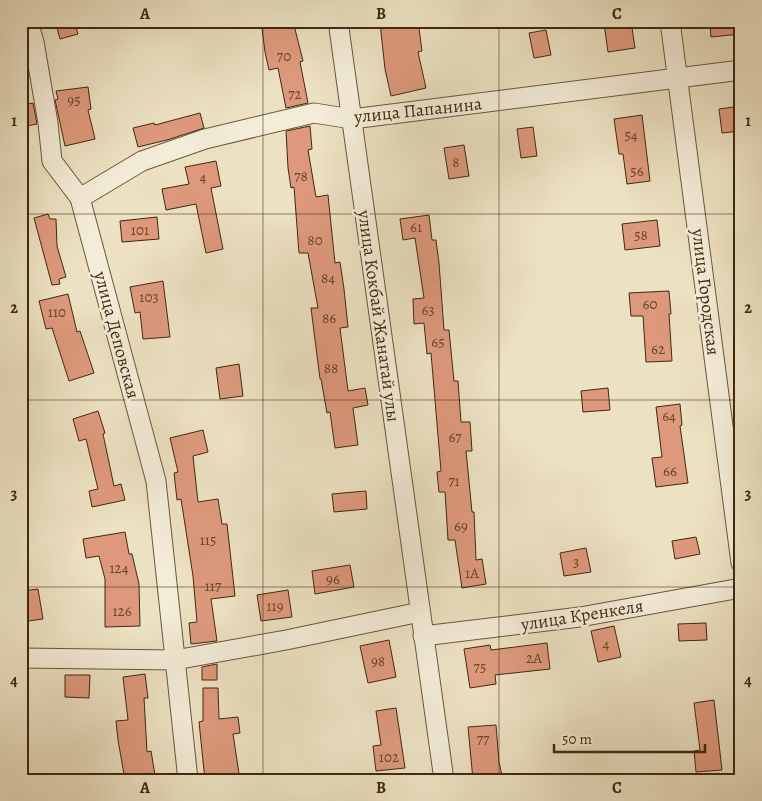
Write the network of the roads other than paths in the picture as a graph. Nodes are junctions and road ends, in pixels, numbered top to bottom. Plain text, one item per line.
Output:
1 (28, 21) edge
2 (338, 21) edge
3 (670, 21) edge
4 (741, 70) edge
5 (678, 79) junction
6 (352, 119) junction
7 (80, 198) junction
8 (741, 563) edge
9 (741, 588) edge
10 (420, 612) junction
11 (423, 636) junction
12 (24, 658) edge
13 (175, 660) junction
14 (188, 780) edge
15 (444, 780) edge

1 - 7 street, улица Деповская
2 - 6 street, улица Кокбай Жанатай улы
3 - 5 street, улица Городская
4 - 5 street, улица Папанина
5 - 6 street, улица Папанина
5 - 8 street, улица Городская
6 - 7 street, улица Папанина
6 - 10 street, улица Кокбай Жанатай улы
7 - 13 street, улица Деповская
9 - 11 street, улица Кренкеля
10 - 11 street, улица Кокбай Жанатай улы
10 - 13 street
11 - 15 street, улица Кокбай Жанатай улы
12 - 13 street
13 - 14 street, улица Деповская

